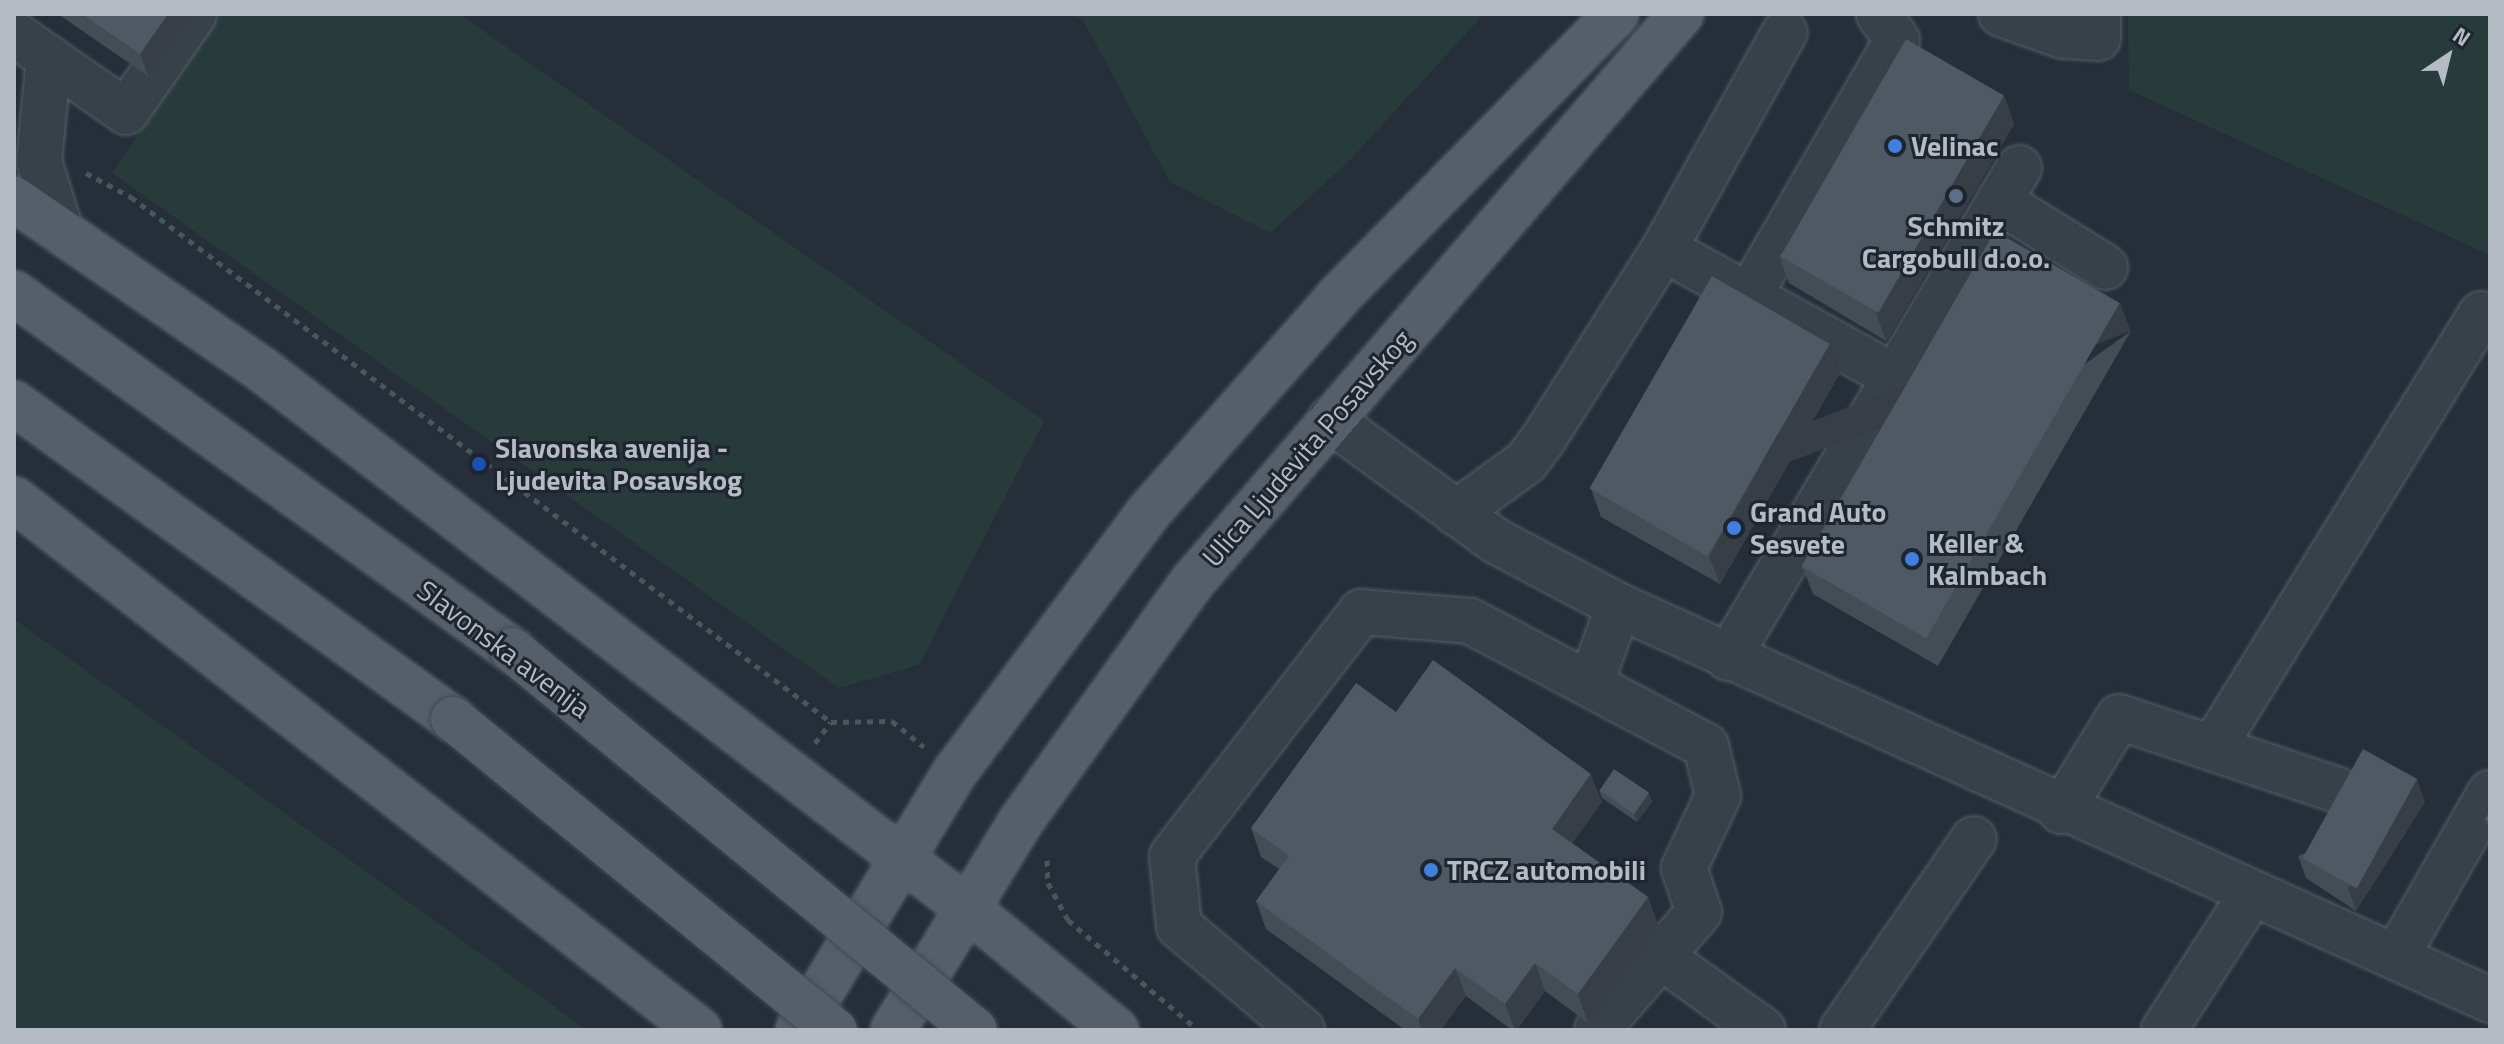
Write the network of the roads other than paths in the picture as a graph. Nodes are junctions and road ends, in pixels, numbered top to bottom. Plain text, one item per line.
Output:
1 (194, 14) edge
2 (1616, 14) edge
3 (1681, 14) edge
4 (1879, 14) edge
5 (2001, 14) edge
6 (2098, 14) edge
7 (1785, 32) dead end
8 (31, 46) edge
9 (14, 199) edge
10 (61, 232) junction
11 (1664, 249) junction
12 (2105, 267) dead end
13 (14, 293) edge
14 (1750, 294) junction
15 (2481, 314) dead end
16 (1891, 375) junction
17 (14, 403) edge
18 (1330, 420) junction
19 (14, 499) edge
20 (1456, 513) junction
21 (1619, 606) junction
22 (1728, 658) junction
23 (1591, 682) junction
24 (2213, 748) junction
25 (2337, 790) edge
26 (2490, 793) edge
27 (2061, 811) junction
28 (1974, 839) dead end
29 (900, 857) junction
30 (2251, 895) junction
31 (967, 908) junction
32 (1660, 956) junction
33 (2396, 957) junction
34 (2490, 1000) edge
35 (699, 1030) edge
36 (798, 1030) edge
37 (835, 1030) edge
38 (893, 1030) edge
39 (975, 1030) edge
40 (1116, 1030) edge
41 (1302, 1030) edge
42 (1597, 1030) edge
43 (1763, 1030) edge
44 (1842, 1030) edge
45 (2164, 1030) edge

1 - 8 lane
2 - 29 main road
3 - 18 main road, Ulica Ljudevita Posavskog
4 - 14 lane
5 - 6 lane
7 - 11 lane
8 - 10 lane
9 - 10 main road
10 - 29 main road
11 - 14 lane
11 - 20 lane
12 - 16 lane
13 - 39 main road, Slavonska avenija, bridge
14 - 16 lane
15 - 24 lane
16 - 22 lane
17 - 37 main road, bridge
18 - 20 lane
18 - 31 main road, Ulica Ljudevita Posavskog
19 - 35 main road
20 - 21 lane
21 - 22 lane
21 - 23 lane
22 - 27 lane
23 - 32 lane
23 - 41 lane
24 - 25 lane
24 - 27 lane
26 - 33 lane
27 - 30 lane
28 - 44 lane
29 - 31 main road
29 - 36 main road
30 - 33 lane
30 - 45 lane
31 - 38 main road, Ulica Ljudevita Posavskog
31 - 40 main road
32 - 42 lane
32 - 43 lane
33 - 34 lane

